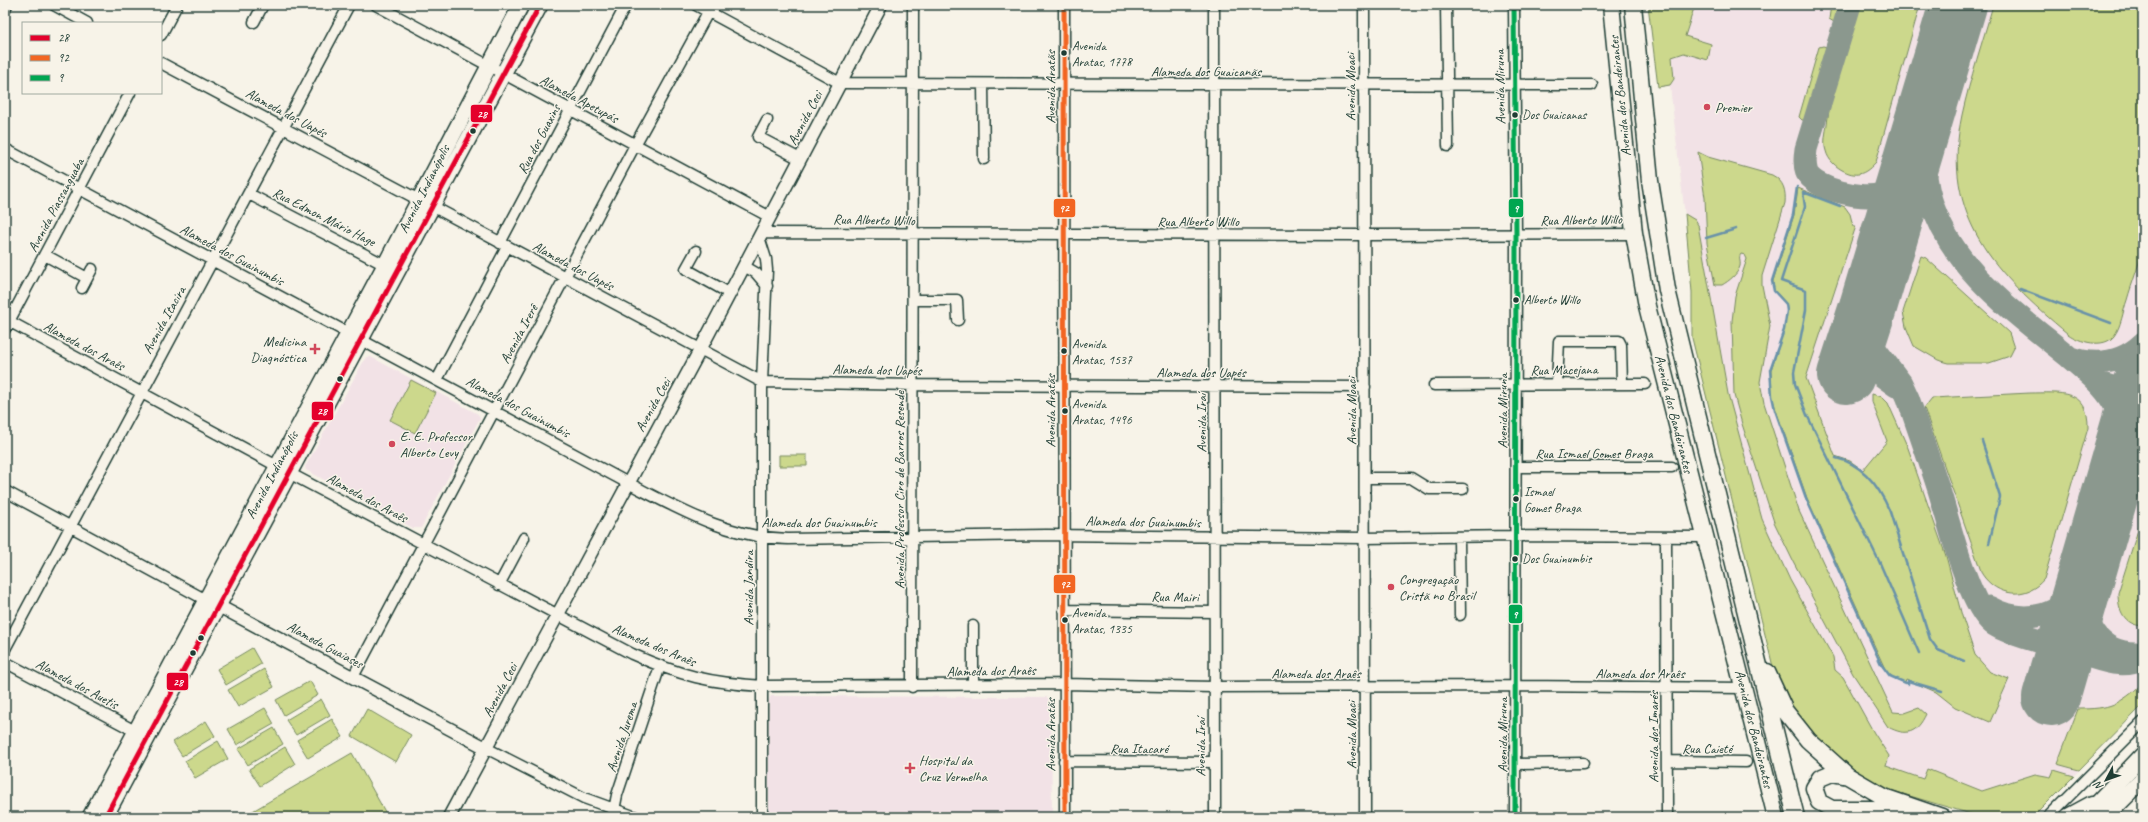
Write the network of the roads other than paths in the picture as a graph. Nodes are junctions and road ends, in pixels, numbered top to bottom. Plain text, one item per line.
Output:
1 (7, 5) edge
2 (54, 5) edge
3 (177, 5) edge
4 (263, 5) edge
5 (349, 5) edge
6 (376, 5) edge
7 (521, 5) edge
8 (540, 5) edge
9 (626, 5) edge
10 (696, 5) edge
11 (881, 5) edge
12 (913, 5) edge
13 (1064, 5) edge
14 (1214, 5) edge
15 (1364, 5) edge
16 (1446, 5) edge
17 (1514, 5) edge
18 (1611, 5) edge
19 (1632, 5) edge
20 (710, 8) edge
21 (5, 9) edge
22 (85, 22) edge
23 (254, 22) dead end
24 (162, 33) edge
25 (162, 64) edge
26 (488, 66) junction
27 (502, 74) junction
28 (840, 84) junction
29 (914, 84) junction
30 (983, 84) junction
31 (1064, 84) junction
32 (1447, 84) junction
33 (1215, 85) junction
34 (1592, 85) dead end
35 (1364, 86) junction
36 (1514, 86) junction
37 (129, 94) edge
38 (570, 110) junction
39 (767, 120) dead end
40 (284, 128) junction
41 (634, 145) junction
42 (1448, 146) dead end
43 (5, 149) edge
44 (984, 159) dead end
45 (800, 160) junction
46 (81, 189) junction
47 (249, 194) junction
48 (425, 203) junction
49 (770, 217) junction
50 (1634, 234) junction
51 (760, 235) junction
52 (913, 235) junction
53 (1064, 235) junction
54 (1214, 235) junction
55 (1364, 235) junction
56 (1516, 235) junction
57 (503, 245) junction
58 (696, 251) dead end
59 (45, 255) junction
60 (213, 261) junction
61 (385, 265) junction
62 (744, 266) junction
63 (565, 278) junction
64 (767, 286) junction
65 (82, 288) dead end
66 (729, 293) junction
67 (913, 300) junction
68 (958, 320) dead end
69 (6, 323) edge
70 (354, 337) junction
71 (700, 350) junction
72 (437, 380) junction
73 (762, 382) junction
74 (1557, 384) junction
75 (1622, 384) junction
76 (1646, 384) dead end
77 (913, 385) junction
78 (1516, 385) junction
79 (1064, 386) junction
80 (1215, 386) junction
81 (1434, 386) dead end
82 (1365, 387) junction
83 (140, 392) junction
84 (494, 410) junction
85 (1516, 467) junction
86 (1672, 467) dead end
87 (283, 470) junction
88 (1365, 478) junction
89 (628, 483) junction
90 (1463, 489) dead end
91 (5, 491) edge
92 (70, 527) junction
93 (1064, 535) junction
94 (911, 536) junction
95 (1215, 536) junction
96 (1516, 536) junction
97 (1705, 537) junction
98 (524, 538) dead end
99 (761, 538) junction
100 (1364, 538) junction
101 (1459, 538) junction
102 (1666, 538) junction
103 (424, 545) junction
104 (499, 585) junction
105 (212, 602) junction
106 (1064, 610) junction
107 (1214, 612) junction
108 (1460, 615) dead end
109 (557, 616) junction
110 (973, 626) dead end
111 (5, 649) edge
112 (1757, 657) junction
113 (5, 662) edge
114 (660, 666) junction
115 (352, 677) junction
116 (1064, 684) junction
117 (973, 685) junction
118 (763, 686) junction
119 (912, 686) junction
120 (1516, 686) junction
121 (1213, 687) junction
122 (1365, 687) junction
123 (1667, 687) junction
124 (1744, 688) junction
125 (2143, 722) edge
126 (136, 731) junction
127 (486, 748) junction
128 (2143, 755) edge
129 (1667, 761) junction
130 (1064, 762) junction
131 (1214, 762) junction
132 (1746, 762) dead end
133 (1584, 763) dead end
134 (1516, 764) junction
135 (1848, 776) junction
136 (2143, 779) edge
137 (2100, 799) junction
138 (1854, 813) edge
139 (613, 814) edge
140 (90, 817) edge
141 (105, 817) edge
142 (449, 817) edge
143 (636, 817) edge
144 (762, 817) edge
145 (1065, 817) edge
146 (1214, 817) edge
147 (1365, 817) edge
148 (1515, 817) edge
149 (1667, 817) edge
150 (1776, 817) edge
151 (1796, 817) edge
152 (1912, 817) edge
153 (1942, 817) edge
154 (2048, 817) edge
155 (2068, 817) edge
156 (2084, 817) edge
157 (2105, 817) edge

1 - 21 street
2 - 22 street
3 - 24 street
4 - 23 street
5 - 40 street, Avenida Itacira
6 - 26 street, Alameda Apetupás
7 - 26 main road, Avenida Indianópolis
8 - 27 main road, Avenida Indianópolis
9 - 38 street, Rua dos Guaxins
10 - 20 street, Alameda dos Guaicanãs
11 - 28 street, Avenida Ceci
12 - 29 street, Avenida Professor Ciro de Barros Resende
13 - 31 street, Avenida Aratãs
14 - 33 street, Avenida Iraí
15 - 35 street, Avenida Moaci
16 - 32 street
17 - 36 street, Avenida Miruna
18 - 50 highway, Avenida dos Bandeirantes
19 - 112 highway, Avenida dos Bandeirantes
20 - 28 street, Alameda dos Guaicanãs
20 - 41 street, Avenida Irerê
25 - 40 street, Alameda dos Uapés
26 - 27 street, Alameda Apetupás
26 - 48 main road, Avenida Indianópolis
27 - 38 street, Alameda Apetupás
27 - 48 main road, Avenida Indianópolis
28 - 29 street, Alameda dos Guaicanãs
28 - 45 street, Avenida Ceci
29 - 30 street, Alameda dos Guaicanãs
29 - 52 street, Avenida Professor Ciro de Barros Resende
30 - 31 street, Alameda dos Guaicanãs
30 - 44 street
31 - 33 street, Alameda dos Guaicanãs
31 - 53 street, Avenida Aratãs
32 - 35 street, Alameda dos Guaicanãs
32 - 36 street, Alameda dos Guaicanãs
32 - 42 street
33 - 35 street, Alameda dos Guaicanãs
33 - 54 street, Avenida Iraí
34 - 36 street, Alameda dos Guaicanãs
35 - 55 street, Avenida Moaci
36 - 56 street, Avenida Miruna
37 - 46 street, Avenida Piassanguaba
38 - 41 street, Alameda Apetupás
38 - 57 street, Rua dos Guaxins
39 - 45 street
40 - 47 street, Avenida Itacira
40 - 48 street, Alameda dos Uapés
41 - 49 street, Alameda Apetupás
41 - 63 street, Avenida Irerê
43 - 46 street, Alameda dos Guainumbis
45 - 49 street, Avenida Ceci
46 - 59 street, Avenida Piassanguaba
46 - 60 street, Alameda dos Guainumbis
47 - 60 street, Avenida Itacira
47 - 61 street, Rua Edmon Mário Hage
48 - 57 street, Alameda dos Uapés
48 - 61 main road, Avenida Indianópolis
48 - 70 main road, Avenida Indianópolis
49 - 51 street, Avenida Ceci
50 - 56 street, Rua Alberto Willo
50 - 97 highway, Avenida dos Bandeirantes
51 - 52 street, Rua Alberto Willo
51 - 62 street, Avenida Ceci
51 - 64 street, Avenida Jandira
52 - 53 street, Rua Alberto Willo
52 - 67 street, Avenida Professor Ciro de Barros Resende
53 - 54 street, Rua Alberto Willo
53 - 79 street, Avenida Aratãs
54 - 55 street, Rua Alberto Willo
54 - 80 street, Avenida Iraí
55 - 56 street, Rua Alberto Willo
55 - 82 street, Avenida Moaci
56 - 78 street, Avenida Miruna
57 - 63 street, Alameda dos Uapés
57 - 72 street, Rua dos Guaxins
58 - 66 street
59 - 65 street
59 - 69 street, Avenida Piassanguaba
60 - 70 street, Alameda dos Guainumbis
60 - 83 street, Avenida Itacira
61 - 70 main road, Avenida Indianópolis
62 - 64 street
62 - 66 street, Avenida Ceci
63 - 71 street, Alameda dos Uapés
63 - 84 street, Avenida Irerê
64 - 73 street, Avenida Jandira
66 - 71 street, Avenida Ceci
67 - 68 street
67 - 77 street, Avenida Professor Ciro de Barros Resende
69 - 83 street, Alameda dos Araês
70 - 72 street, Alameda dos Guainumbis
70 - 87 main road, Avenida Indianópolis
71 - 73 street, Alameda dos Uapés
71 - 89 street, Avenida Ceci
72 - 84 street, Alameda dos Guainumbis
73 - 77 street, Alameda dos Uapés
73 - 99 street, Avenida Jandira
74 - 75 street, Rua Macejana
74 - 75 street
74 - 78 street, Rua Macejana
75 - 76 street, Rua Macejana
77 - 79 street, Alameda dos Uapés
77 - 94 street, Avenida Professor Ciro de Barros Resende
78 - 81 street, Rua Macejana
78 - 85 street, Avenida Miruna
79 - 80 street, Alameda dos Uapés
79 - 93 street, Avenida Aratãs
80 - 82 street, Alameda dos Uapés
80 - 95 street, Avenida Iraí
82 - 88 street, Avenida Moaci
83 - 87 street, Alameda dos Araês
83 - 92 street, Avenida Itacira
84 - 89 street, Alameda dos Guainumbis
84 - 103 street, Avenida Irerê
85 - 86 street, Rua Ismael Gomes Braga
85 - 96 street, Avenida Miruna
87 - 103 street, Alameda dos Araês
87 - 105 main road, Avenida Indianópolis
88 - 90 street
88 - 100 street, Avenida Moaci
89 - 99 street, Alameda dos Guainumbis
89 - 109 street, Avenida Ceci
91 - 92 street, Alameda Guaiases
92 - 105 street, Alameda Guaiases
92 - 111 street, Avenida Itacira
93 - 94 street, Alameda dos Guainumbis
93 - 95 street, Alameda dos Guainumbis
93 - 106 street, Avenida Aratãs
94 - 99 street, Alameda dos Guainumbis
94 - 119 street, Avenida Professor Ciro de Barros Resende
95 - 100 street, Alameda dos Guainumbis
95 - 107 street, Avenida Iraí
96 - 101 street, Alameda dos Guainumbis
96 - 102 street, Alameda dos Guainumbis
96 - 120 street, Avenida Miruna
97 - 102 street, Alameda dos Guainumbis
97 - 124 highway, Avenida dos Bandeirantes
98 - 104 street
99 - 118 street, Avenida Jandira
100 - 101 street, Alameda dos Guainumbis
100 - 122 street, Avenida Moaci
101 - 108 street
102 - 123 street, Avenida dos Imarés
103 - 104 street, Alameda dos Araês
103 - 115 street, Avenida Irerê
104 - 109 street, Alameda dos Araês
105 - 115 street, Alameda Guaiases
105 - 126 main road, Avenida Indianópolis
105 - 141 main road, Avenida Indianópolis
106 - 107 street, Rua Mairi
106 - 116 street, Avenida Aratãs
107 - 121 street, Avenida Iraí
109 - 114 street, Alameda dos Araês
109 - 127 street, Avenida Ceci
110 - 117 street
112 - 135 highway
112 - 151 highway, Avenida dos Bandeirantes
113 - 126 street, Alameda dos Auetis
114 - 118 street, Alameda dos Araês
114 - 139 street, Avenida Jurema
115 - 127 street, Alameda Guaiases
116 - 117 street, Alameda dos Araês
116 - 121 street, Alameda dos Araês
116 - 130 street, Avenida Aratãs
117 - 119 street, Alameda dos Araês
118 - 119 street, Alameda dos Araês
118 - 144 street, Avenida Jandira
120 - 122 street, Alameda dos Araês
120 - 123 street, Alameda dos Araês
120 - 134 street, Avenida Miruna
121 - 122 street, Alameda dos Araês
121 - 131 street, Avenida Iraí
122 - 147 street, Avenida Moaci
123 - 124 street, Alameda dos Araês
123 - 129 street, Avenida dos Imarés
124 - 150 highway, Avenida dos Bandeirantes
125 - 154 street
126 - 140 main road, Avenida Indianópolis
127 - 139 street, Alameda Guaiases
127 - 142 street, Avenida Ceci
128 - 137 highway
129 - 132 street, Rua Caieté
129 - 149 street, Avenida dos Imarés
130 - 131 street, Rua Itacaré
130 - 145 street, Avenida Aratãs
131 - 146 street, Avenida Iraí
133 - 134 street
134 - 148 street, Avenida Miruna
135 - 138 highway
135 - 153 highway
136 - 157 highway
137 - 155 highway
137 - 156 highway
138 - 152 highway
139 - 143 street, Alameda Guaiases

